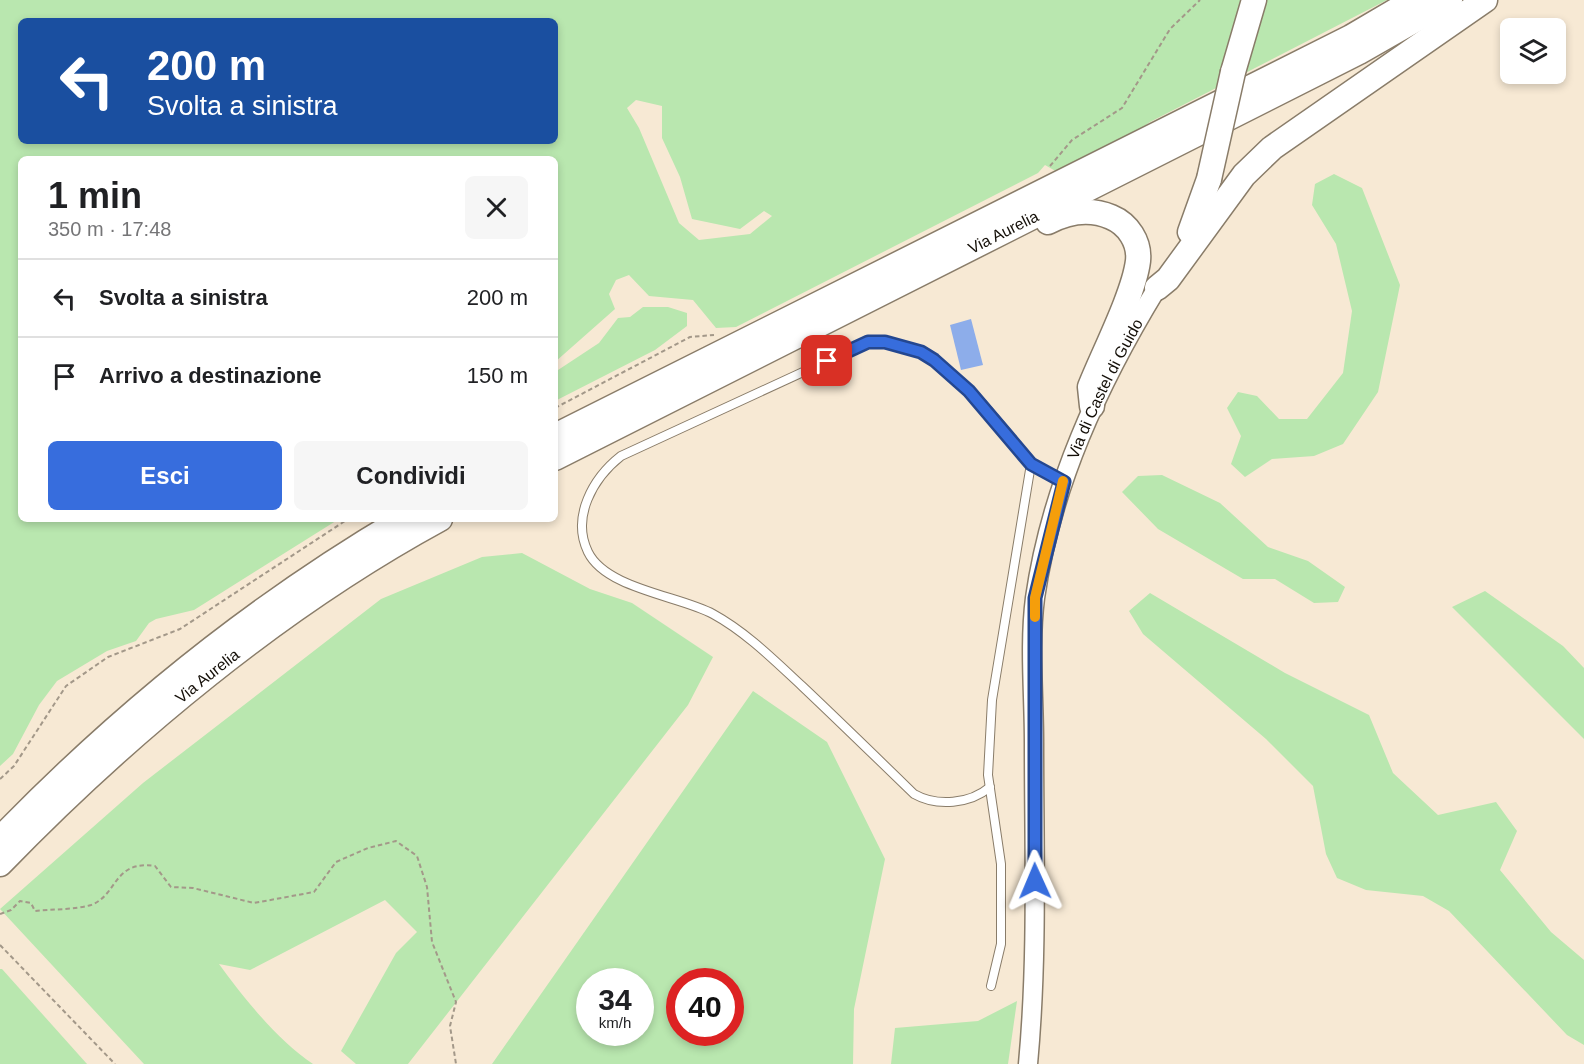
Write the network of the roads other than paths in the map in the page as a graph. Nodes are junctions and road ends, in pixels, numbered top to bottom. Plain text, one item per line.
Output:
1 (1254, 0) edge
2 (1414, 0) edge
3 (1450, 0) edge
4 (1485, 0) edge
5 (1157, 288) junction
6 (772, 350) junction
7 (1092, 406) junction
8 (558, 434) edge
9 (558, 457) edge
10 (1031, 464) junction
11 (1064, 482) junction
12 (398, 522) edge
13 (435, 522) edge
14 (990, 787) junction
15 (0, 839) edge
16 (0, 864) edge
17 (990, 986) dead end
18 (1028, 1064) edge

1 - 5 highway, bridge
2 - 8 highway, Via Aurelia
3 - 6 highway, Via Aurelia
4 - 5 highway
5 - 7 street, Via di Castel di Guido
6 - 7 highway
6 - 9 highway, Via Aurelia
7 - 11 street, Via di Castel di Guido
10 - 11 lane
10 - 14 lane
10 - 14 lane
11 - 18 street, Via di Castel di Guido
12 - 15 highway, Via Aurelia
13 - 16 highway, Via Aurelia
14 - 17 lane

